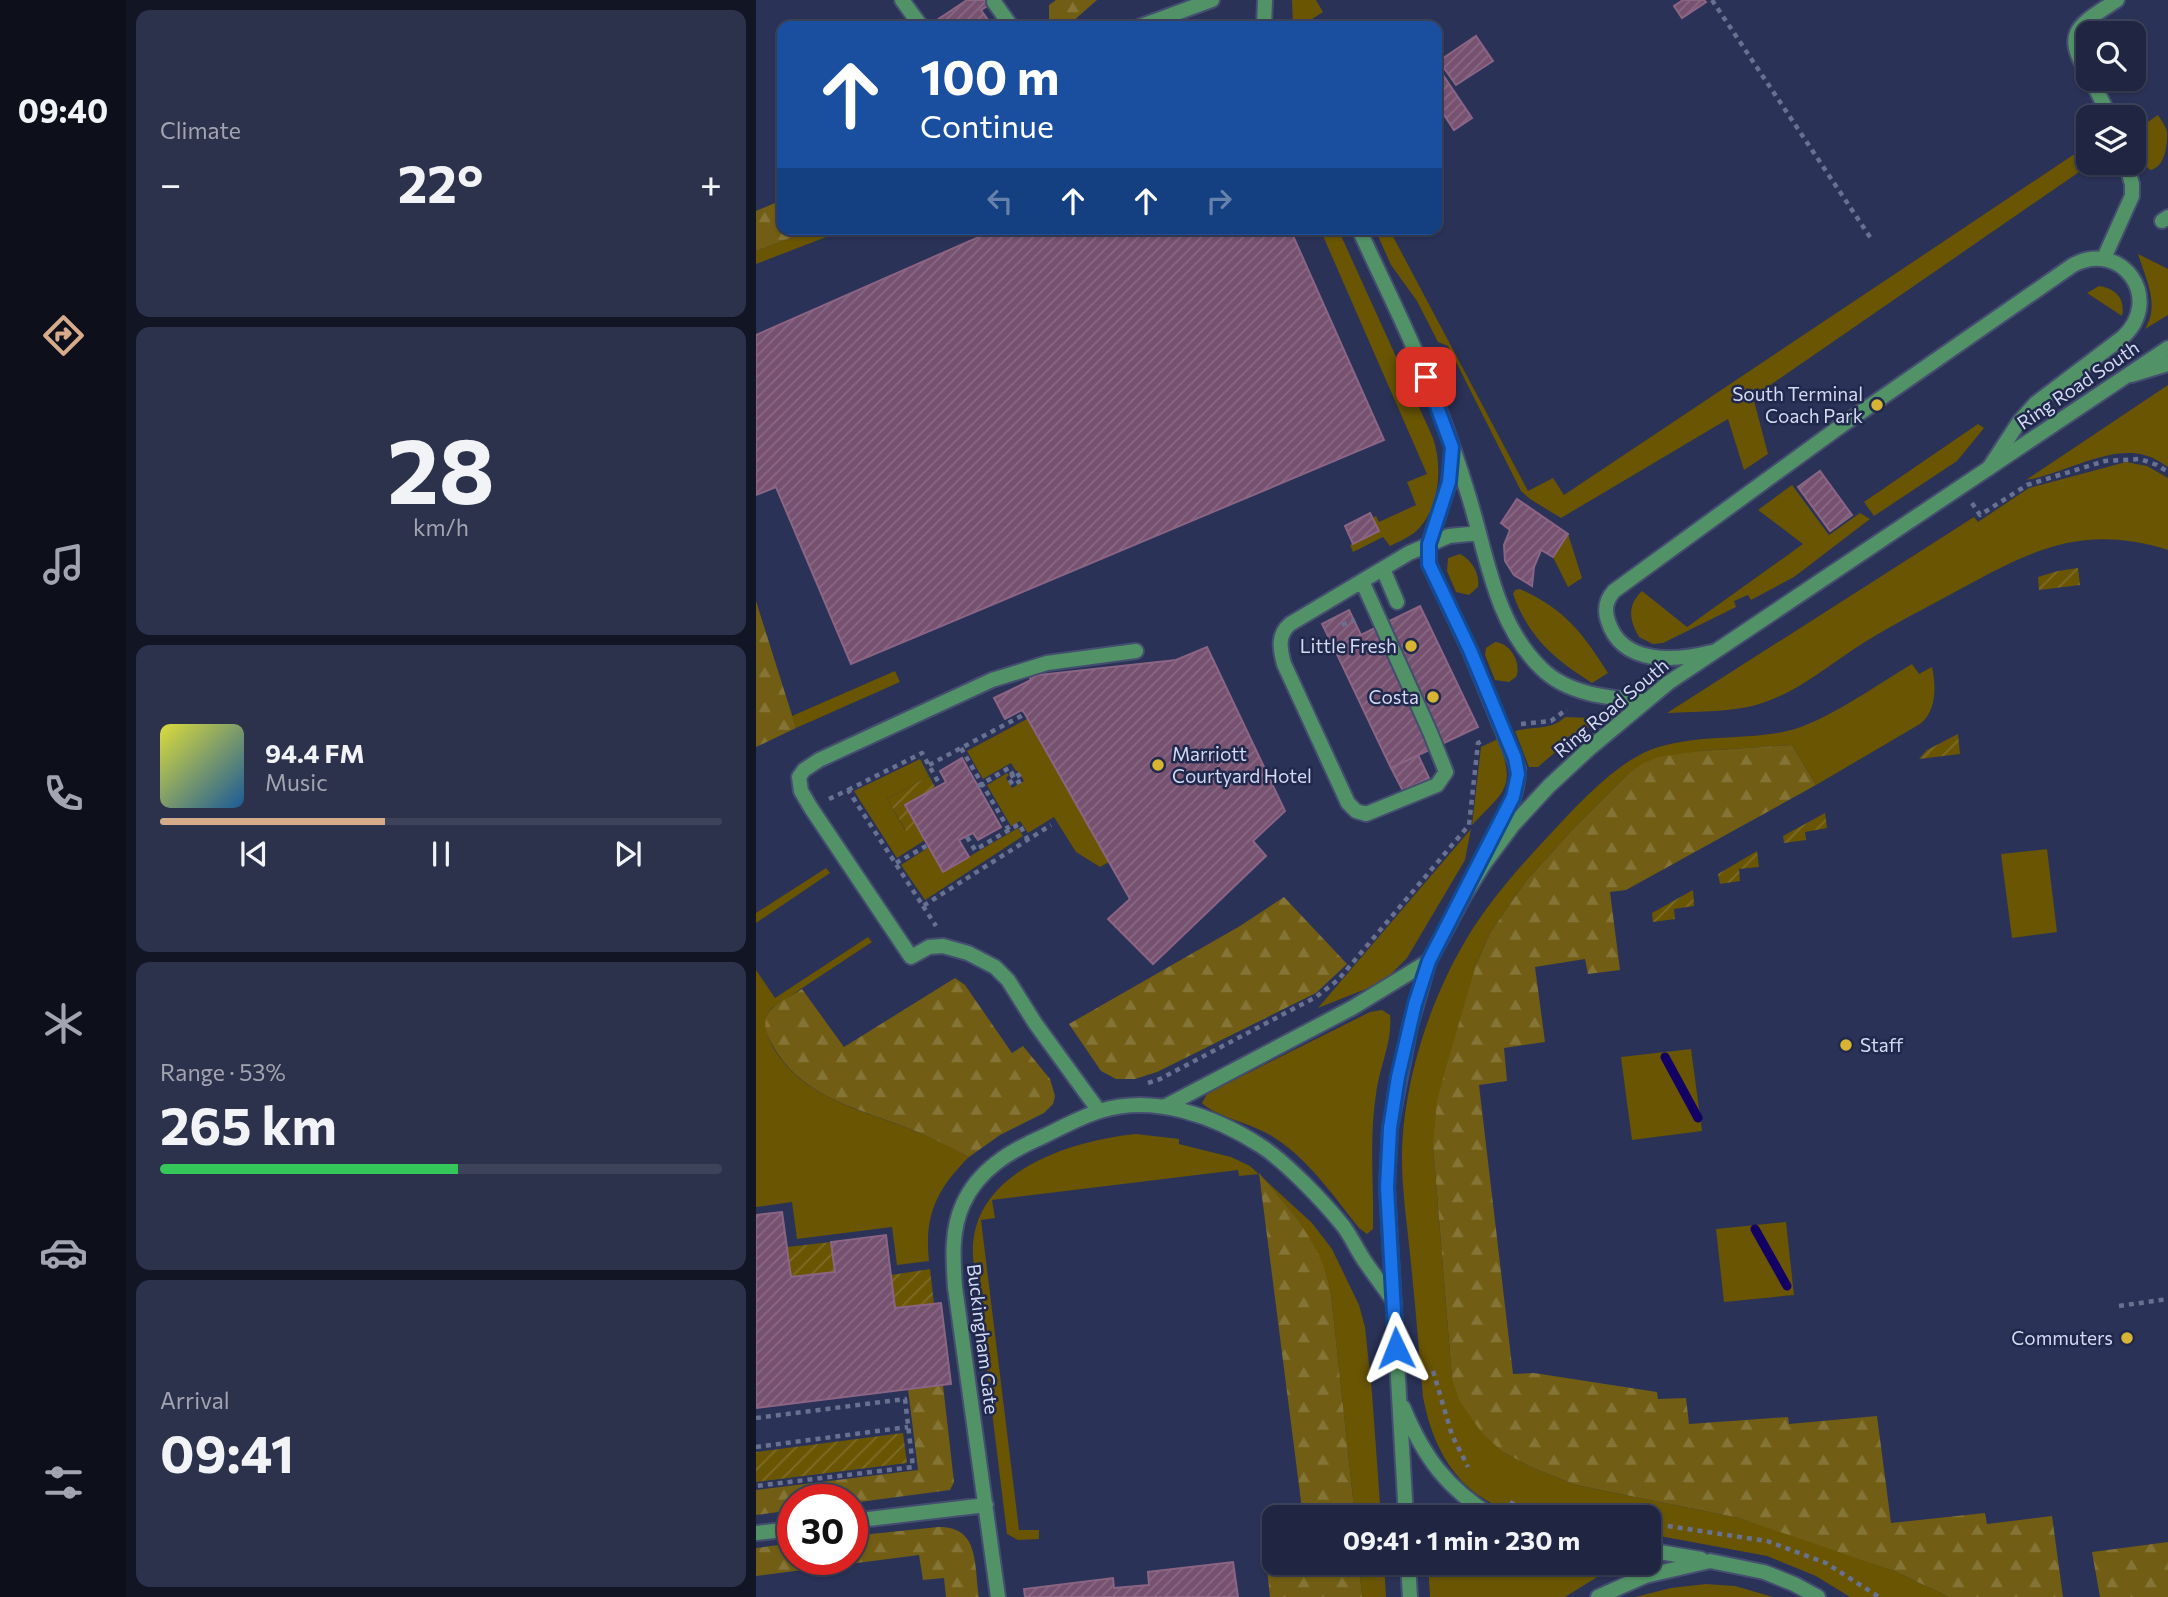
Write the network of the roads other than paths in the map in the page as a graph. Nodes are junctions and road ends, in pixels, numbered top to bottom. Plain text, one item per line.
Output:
1 (902, 0) edge
2 (1212, 0) edge
3 (1265, 0) edge
4 (2117, 0) edge
5 (994, 2) edge
6 (917, 21) edge
7 (1007, 21) edge
8 (1155, 21) edge
9 (1264, 21) edge
10 (2087, 21) edge
11 (2129, 175) edge
12 (1362, 235) edge
13 (2104, 258) junction
14 (2168, 348) edge
15 (2168, 364) edge
16 (2123, 378) junction
17 (1452, 447) junction
18 (1989, 469) junction
19 (1479, 533) junction
20 (1429, 544) junction
21 (1383, 569) junction
22 (1362, 581) junction
23 (1397, 602) dead end
24 (1136, 651) dead end
25 (1715, 652) junction
26 (1645, 701) junction
27 (1464, 896) junction
28 (1429, 961) junction
29 (1164, 1107) junction
30 (1099, 1111) junction
31 (1394, 1302) junction
32 (1398, 1395) junction
33 (986, 1505) junction
34 (1405, 1505) edge
35 (1476, 1505) edge
36 (868, 1519) edge
37 (777, 1530) edge
38 (756, 1533) edge
39 (1661, 1552) edge
40 (1710, 1561) junction
41 (1409, 1575) edge
42 (998, 1597) edge
43 (1410, 1597) edge
44 (1598, 1597) edge
45 (1818, 1597) edge

1 - 6 street
2 - 8 street
3 - 9 street
4 - 10 street
5 - 7 street
11 - 13 street
12 - 17 street
13 - 18 street
13 - 25 street
14 - 16 street, Ring Road South
15 - 16 street
16 - 18 street, Ring Road South
17 - 19 street
17 - 20 street
18 - 25 street, Ring Road South
19 - 20 street
19 - 26 street
20 - 21 street
20 - 27 street
21 - 22 street
21 - 23 street
22 - 22 street
24 - 30 street
25 - 26 street, Ring Road South
26 - 27 street, Ring Road South
27 - 28 street, Ring Road South
28 - 29 street, Buckingham Gate
28 - 31 street, Ring Road South
29 - 30 street, Buckingham Gate
29 - 31 street, Buckingham Gate
30 - 33 street, Buckingham Gate
31 - 32 street, Ring Road South
32 - 34 street, Ring Road South
32 - 35 street
33 - 36 street
33 - 42 street, Buckingham Gate
37 - 38 street
39 - 40 street
40 - 44 street
40 - 45 street
41 - 43 street

